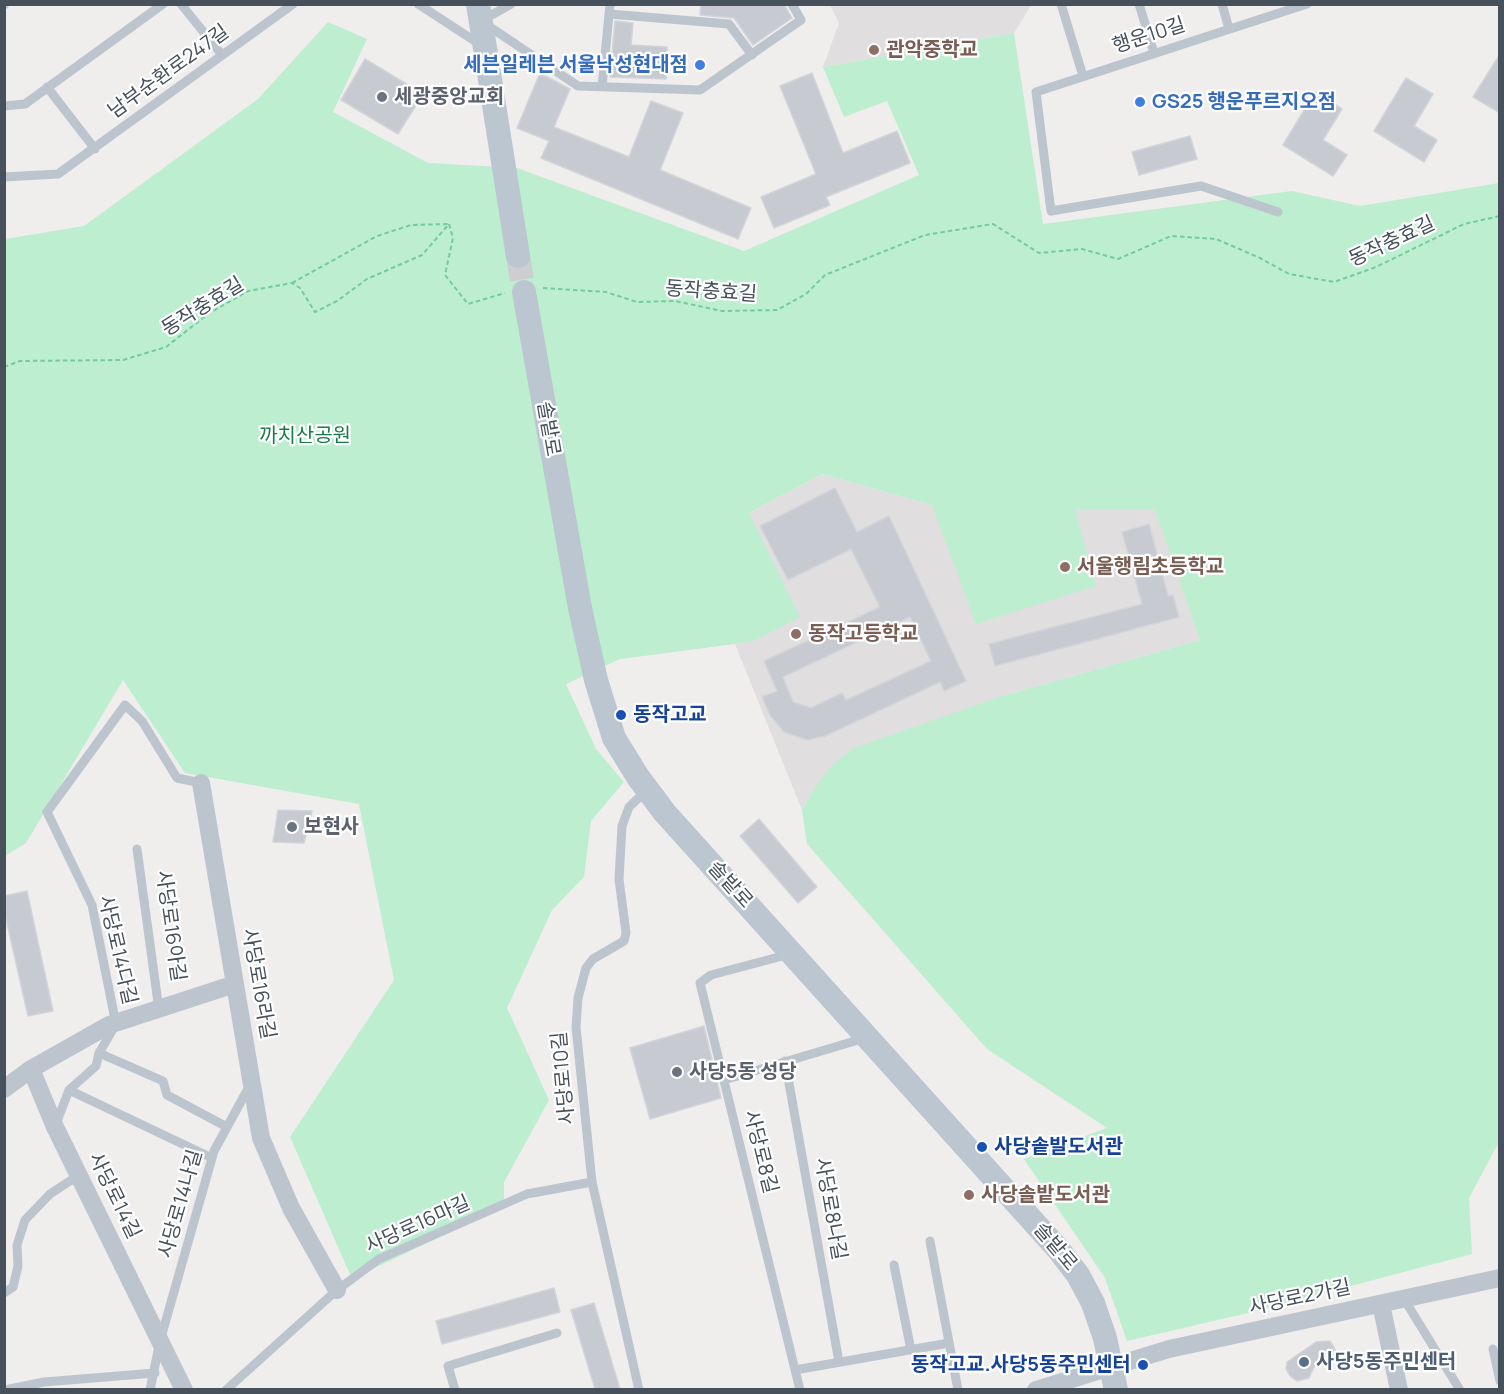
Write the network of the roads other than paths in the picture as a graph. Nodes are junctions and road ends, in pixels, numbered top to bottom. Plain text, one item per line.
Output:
1 (163, 4) edge
2 (181, 4) edge
3 (293, 4) edge
4 (418, 4) edge
5 (512, 4) edge
6 (792, 4) edge
7 (1061, 4) edge
8 (1139, 4) edge
9 (1222, 4) edge
10 (1307, 4) edge
11 (609, 9) edge
12 (479, 13) edge
13 (1229, 29) junction
14 (485, 48) junction
15 (1154, 53) junction
16 (222, 55) junction
17 (752, 55) junction
18 (1083, 76) junction
19 (47, 87) junction
20 (602, 87) junction
21 (4, 106) edge
22 (95, 149) junction
23 (4, 177) edge
24 (1278, 213) dead end
25 (518, 256) tunnel mouth
26 (522, 291) tunnel mouth
27 (125, 705) joint
28 (201, 783) joint
29 (648, 790) junction
30 (136, 849) dead end
31 (792, 954) junction
32 (235, 984) junction
33 (159, 1010) junction
34 (116, 1024) junction
35 (867, 1037) junction
36 (99, 1053) junction
37 (785, 1062) junction
38 (31, 1069) junction
39 (724, 1080) junction
40 (252, 1083) junction
41 (4, 1089) edge
42 (69, 1090) junction
43 (55, 1127) junction
44 (227, 1127) junction
45 (212, 1158) junction
46 (79, 1175) junction
47 (592, 1182) junction
48 (930, 1241) dead end
49 (894, 1265) dead end
50 (1500, 1278) edge
51 (337, 1290) junction
52 (4, 1293) edge
53 (1404, 1299) junction
54 (1381, 1304) junction
55 (557, 1333) dead end
56 (160, 1341) junction
57 (949, 1343) junction
58 (1493, 1348) dead end
59 (911, 1350) junction
60 (839, 1362) junction
61 (795, 1370) junction
62 (155, 1373) junction
63 (1113, 1378) edge
64 (1500, 1381) edge
65 (5, 1389) edge
66 (150, 1389) edge
67 (184, 1389) edge
68 (226, 1389) edge
69 (455, 1389) edge
70 (639, 1389) edge
71 (800, 1389) edge
72 (957, 1389) edge
73 (1036, 1389) edge
74 (1399, 1389) edge
75 (1460, 1389) edge

1 - 19 lane
2 - 16 lane
3 - 16 lane, 남부순환로247길
4 - 14 lane
5 - 12 lane
6 - 17 lane
7 - 18 lane
8 - 15 lane
9 - 13 lane
10 - 13 lane, 행운10길
11 - 17 lane
11 - 20 lane
12 - 14 street
12 - 20 lane
13 - 15 lane, 행운10길
14 - 25 street
15 - 18 lane, 행운10길
16 - 22 lane, 남부순환로247길
17 - 20 lane
18 - 24 lane, 행운10길
19 - 21 lane
19 - 22 lane
22 - 23 lane, 남부순환로247길
26 - 29 street, 솔밭로
27 - 28 lane, 사당로16라길
27 - 34 lane, 사당로14다길
28 - 32 street, 사당로16라길
29 - 31 street, 솔밭로
29 - 47 lane, 사당로10길
30 - 33 lane, 사당로16아길
31 - 35 street, 솔밭로
31 - 39 lane, 사당로8길
32 - 33 street, 사당로16아길
32 - 40 street, 사당로16라길
33 - 34 street, 사당로16아길
34 - 36 lane, 사당로14다길
34 - 38 street, 사당로16아길
35 - 37 lane
35 - 63 street, 솔밭로
36 - 42 lane, 사당로14다길
36 - 44 lane
37 - 39 lane
37 - 60 lane, 사당로8나길
38 - 41 street, 사당로16아길
38 - 43 street, 사당로14길
39 - 61 lane, 사당로8길
40 - 44 lane, 사당로14나길
40 - 51 street, 사당로16라길
42 - 43 lane, 사당로14다길
42 - 45 lane
43 - 46 street, 사당로14길
44 - 45 lane, 사당로14나길
45 - 56 lane, 사당로14나길
46 - 52 lane
46 - 56 street, 사당로14길
47 - 51 lane, 사당로16마길
47 - 70 lane, 사당로10길
48 - 57 lane
49 - 59 lane
50 - 53 street, 사당로2가길
51 - 68 lane, 사당로16마길
53 - 54 street, 사당로2가길
53 - 75 lane
54 - 63 street, 사당로2가길
54 - 74 street
55 - 69 lane
56 - 62 lane
56 - 67 street, 사당로14길
57 - 59 lane
57 - 72 lane
58 - 64 lane
59 - 60 lane
60 - 61 lane
61 - 71 lane, 사당로8길
62 - 65 lane
62 - 66 lane
63 - 73 street, 사당로2가길

